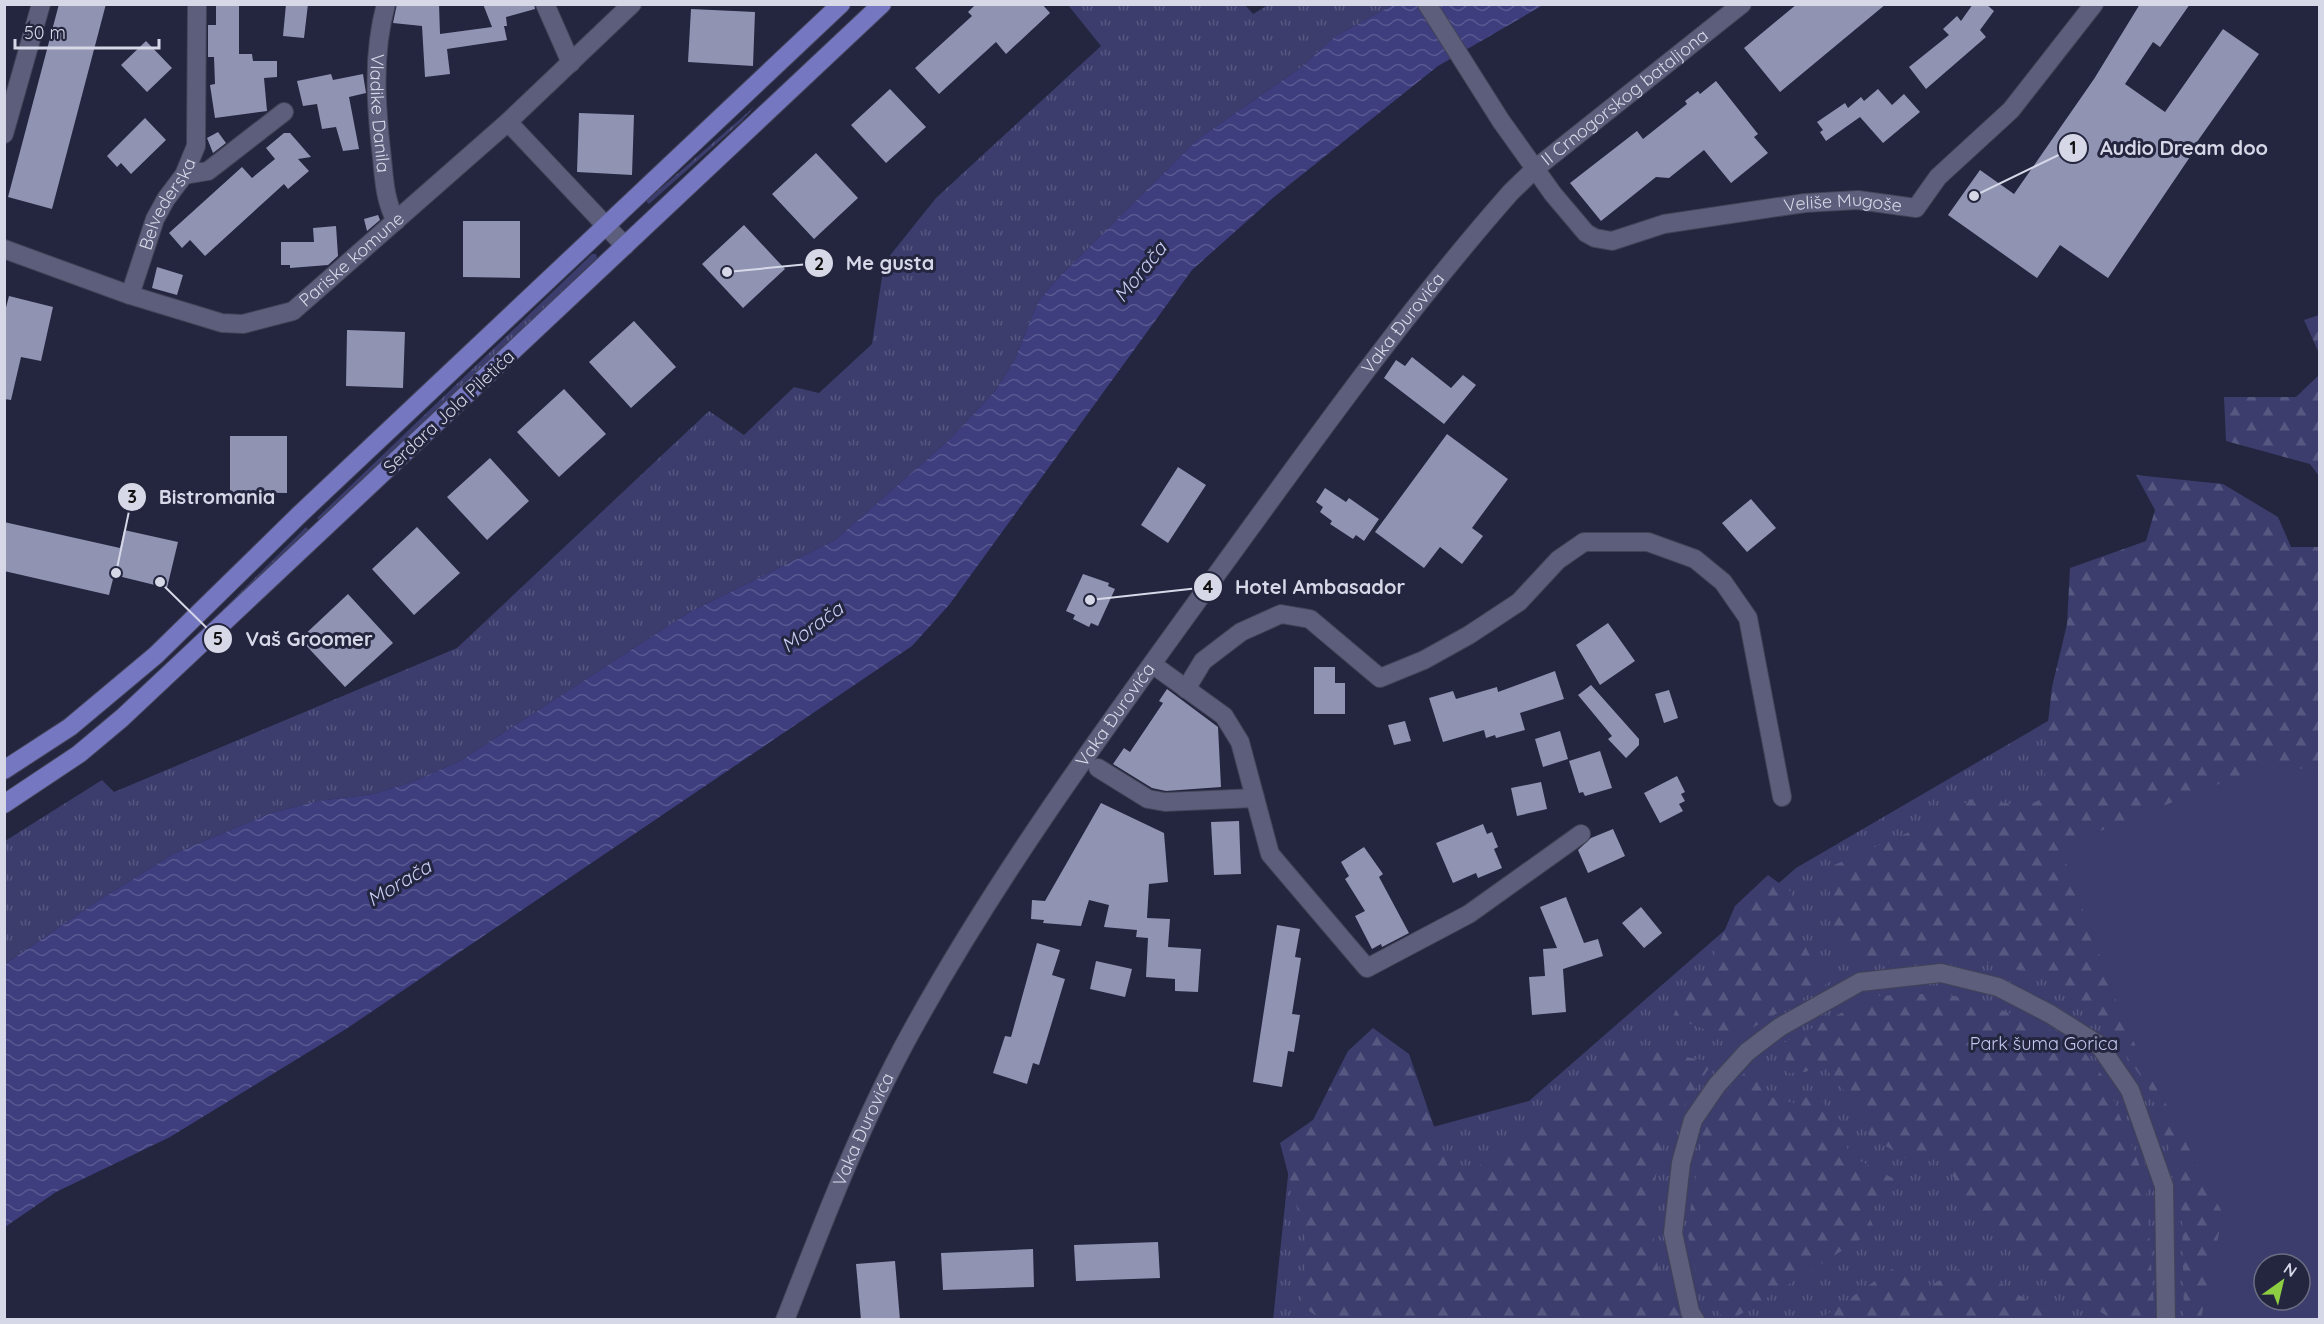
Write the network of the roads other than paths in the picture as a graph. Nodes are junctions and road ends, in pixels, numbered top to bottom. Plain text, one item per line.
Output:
1 (41, 4) edge
2 (197, 4) edge
3 (386, 4) edge
4 (545, 4) edge
5 (632, 4) edge
6 (841, 4) edge
7 (882, 4) edge
8 (1427, 4) edge
9 (1742, 4) edge
10 (2094, 4) edge
11 (571, 63) junction
12 (284, 112) dead end
13 (508, 122) junction
14 (4, 134) edge
15 (1536, 168) junction
16 (184, 175) junction
17 (396, 221) junction
18 (607, 227) junction
19 (625, 246) junction
20 (4, 249) edge
21 (130, 295) junction
22 (1152, 664) junction
23 (1186, 689) junction
24 (1098, 768) dead end
25 (4, 770) edge
26 (1782, 797) dead end
27 (1255, 798) junction
28 (4, 804) edge
29 (1581, 834) dead end
30 (785, 1320) edge
31 (1695, 1320) edge
32 (2166, 1320) edge

1 - 14 street
2 - 16 street, Belvederska
3 - 17 street, Vladike Danila
4 - 11 street
5 - 11 street, Pariske komune
6 - 18 main road, Serdara Jola Piletića
7 - 19 main road, Serdara Jola Piletića
8 - 15 street
9 - 15 street, II Crnogorskog bataljona
10 - 15 street, Veliše Mugoše
11 - 13 street, Pariske komune
12 - 16 street
13 - 17 street, Pariske komune
13 - 18 street
15 - 22 street, Vaka Đurovića
16 - 21 street, Belvederska
17 - 21 street, Pariske komune
18 - 19 street
18 - 25 main road, Serdara Jola Piletića
19 - 28 main road, Serdara Jola Piletića
20 - 21 street, Pariske komune
22 - 23 street
22 - 30 street, Vaka Đurovića
23 - 26 street
23 - 27 street
24 - 27 street
27 - 29 street
31 - 32 street

